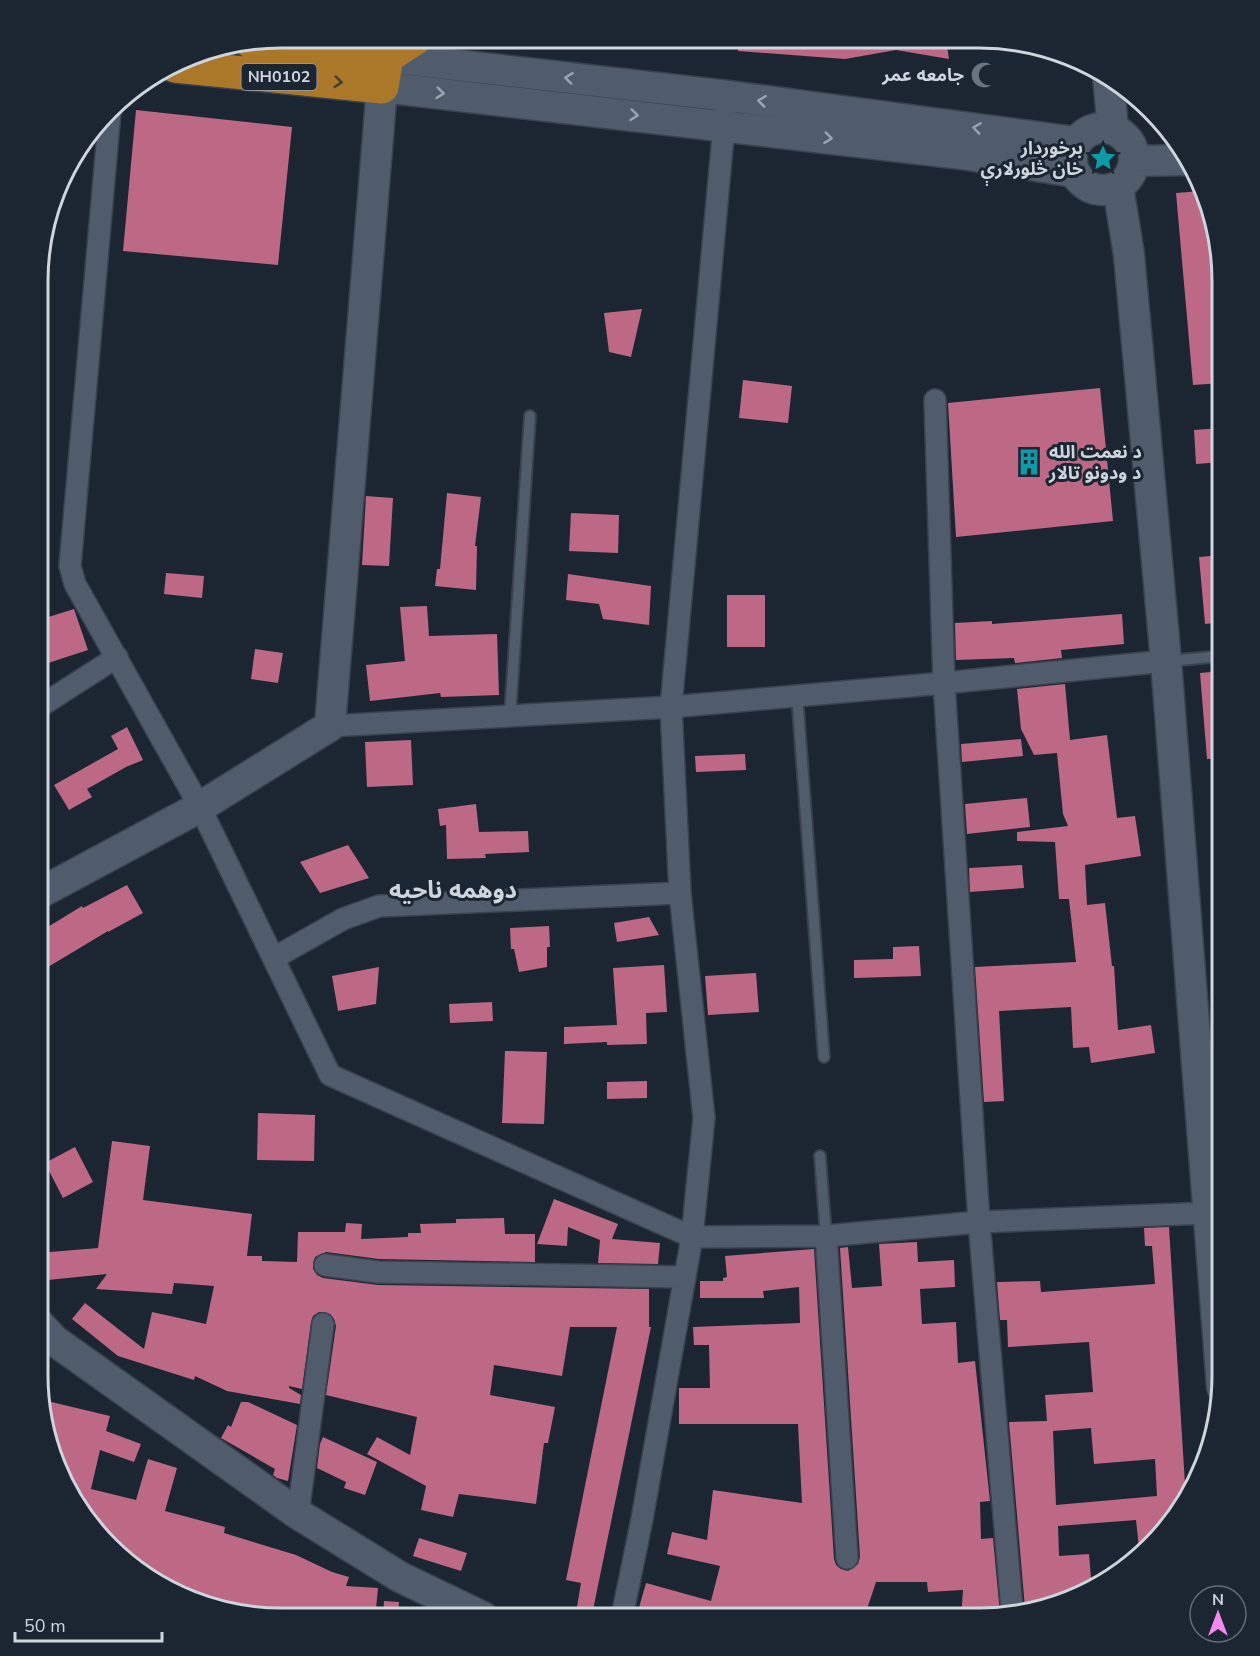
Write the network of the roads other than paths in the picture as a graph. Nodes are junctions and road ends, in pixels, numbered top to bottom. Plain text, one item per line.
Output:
1 (278, 48) edge
2 (407, 48) edge
3 (191, 66) edge
4 (384, 72) junction
5 (1109, 87) edge
6 (726, 111) junction
7 (109, 124) edge
8 (1113, 129) junction
9 (1076, 142) junction
10 (1179, 160) edge
11 (1134, 161) junction
12 (1074, 172) junction
13 (1118, 187) junction
14 (934, 400) dead end
15 (530, 416) dead end
16 (117, 657) junction
17 (1212, 657) edge
18 (1166, 661) junction
19 (944, 683) junction
20 (797, 695) junction
21 (48, 701) edge
22 (671, 707) junction
23 (510, 716) junction
24 (330, 726) junction
25 (200, 807) junction
26 (48, 889) edge
27 (680, 893) junction
28 (274, 958) junction
29 (824, 1057) dead end
30 (820, 1156) dead end
31 (1209, 1213) junction
32 (979, 1222) junction
33 (826, 1236) junction
34 (692, 1237) junction
35 (1212, 1253) edge
36 (325, 1265) dead end
37 (685, 1277) junction
38 (323, 1324) dead end
39 (48, 1334) edge
40 (298, 1514) junction
41 (847, 1558) dead end
42 (1012, 1606) edge
43 (464, 1608) edge
44 (624, 1608) edge

1 - 4 highway, NH0102
2 - 4 highway
3 -> 4 highway, NH0102
4 - 6 main road
4 - 24 main road
5 - 8 main road
9 -> 6 main road
6 -> 12 main road
6 - 22 street
7 - 16 street
8 - 9 main road
8 - 11 main road
9 - 12 main road
10 - 11 main road
11 - 13 main road
12 - 13 main road
13 - 18 main road
14 - 19 street
15 - 23 lane
16 - 21 street
16 - 25 street
17 - 18 lane
18 - 19 street
18 - 31 main road
19 - 20 street
19 - 32 street
20 - 22 street
20 - 29 lane
22 - 23 street
22 - 27 street
23 - 24 street
24 - 25 main road
25 - 26 main road
25 - 28 street
27 - 28 street
27 - 34 street
28 - 34 street
30 - 33 lane
31 - 32 street
31 - 35 main road
32 - 33 street
32 - 42 street
33 - 34 street
33 - 41 street
34 - 37 street
36 - 37 street
37 - 44 street
38 - 40 street
39 - 40 main road
40 - 43 main road

